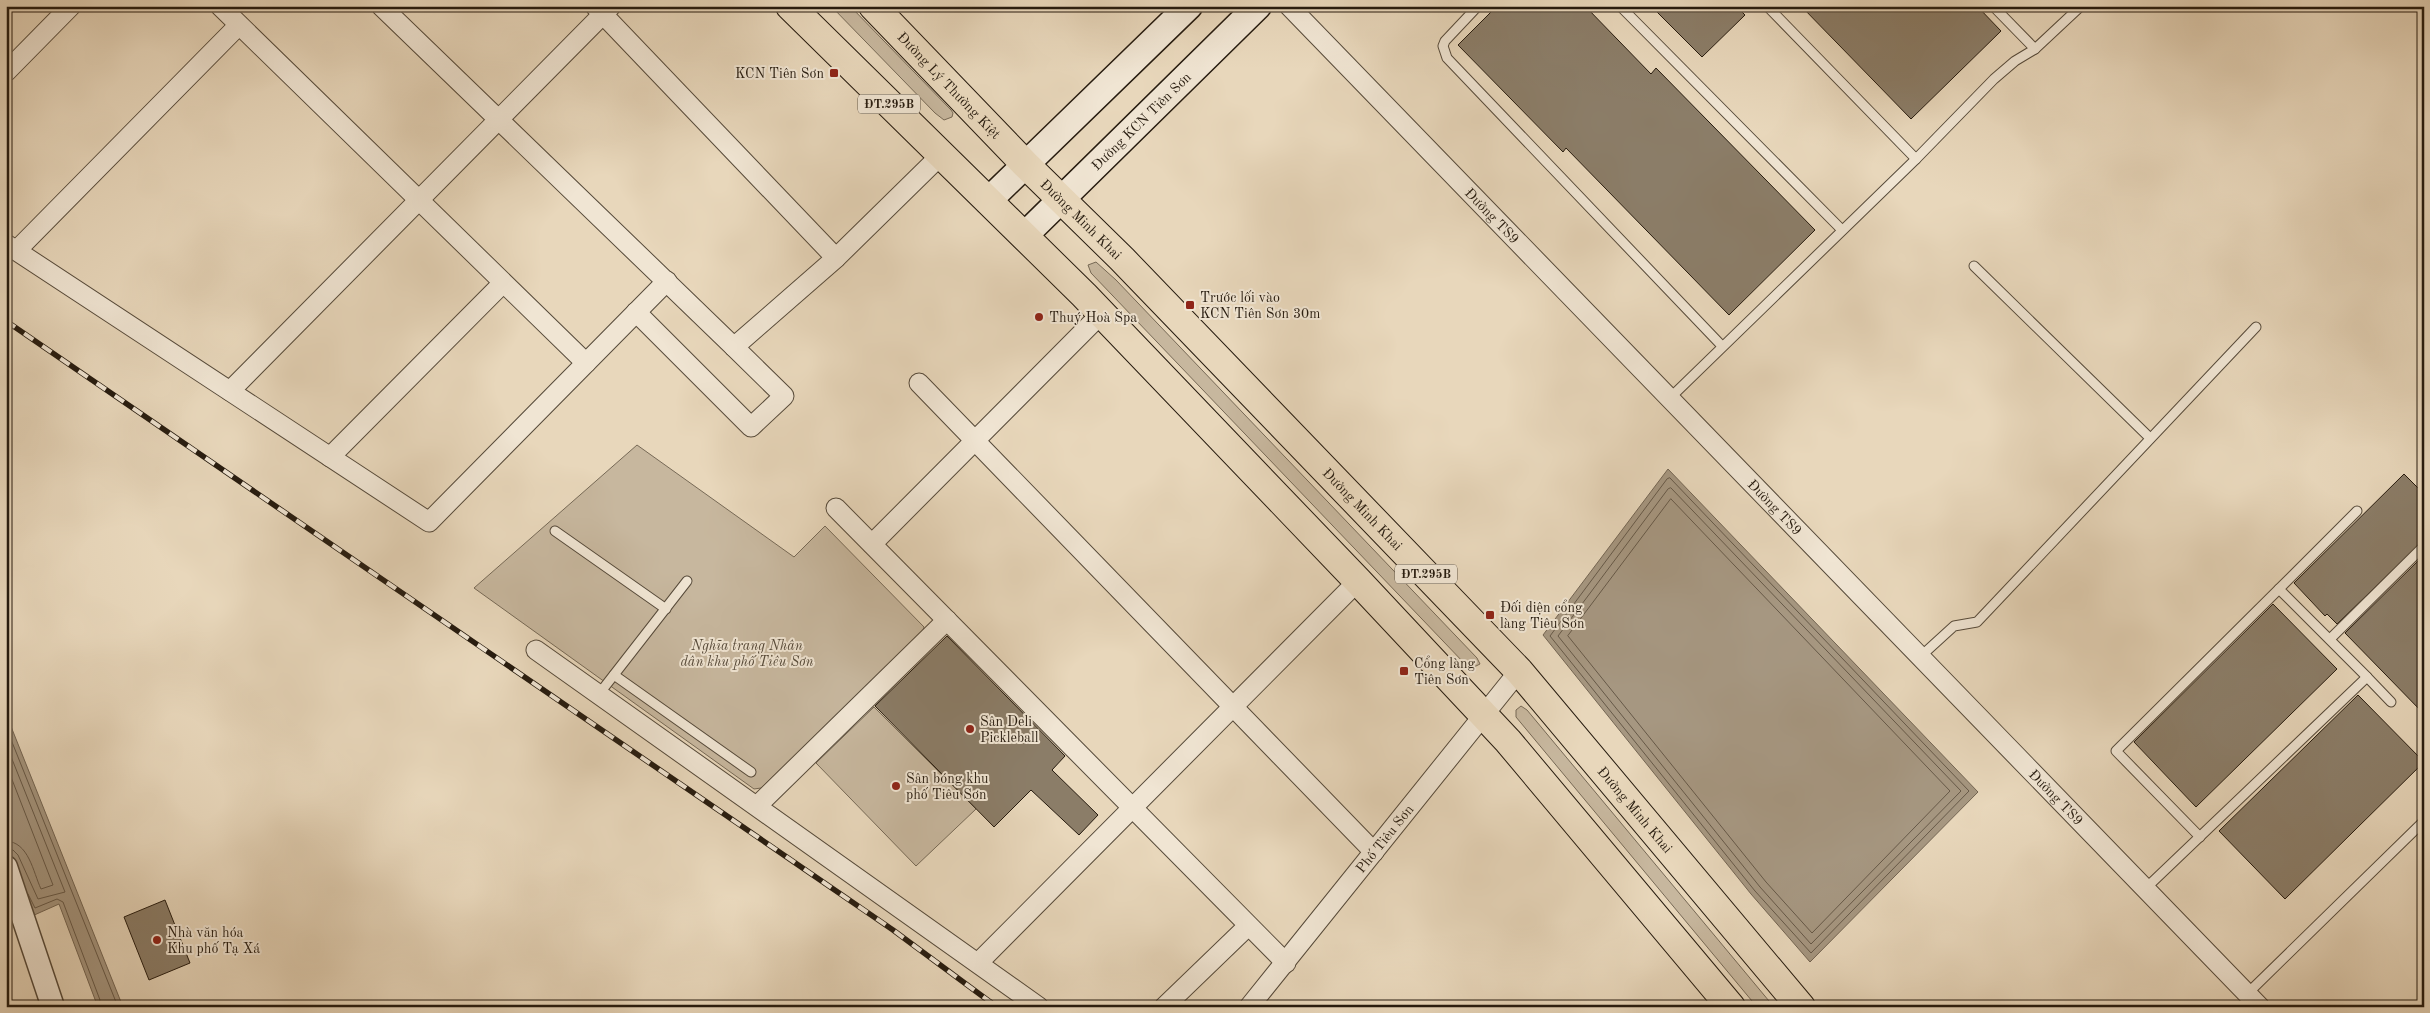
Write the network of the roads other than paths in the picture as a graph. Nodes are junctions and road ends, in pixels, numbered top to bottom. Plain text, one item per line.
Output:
1 (70, 6) edge
2 (220, 6) edge
3 (381, 6) edge
4 (790, 6) edge
5 (873, 6) edge
6 (1189, 6) edge
7 (1258, 6) edge
8 (1289, 6) edge
9 (1478, 6) edge
10 (1620, 6) edge
11 (1767, 6) edge
12 (1993, 6) edge
13 (2081, 6) edge
14 (603, 9) edge
15 (239, 25) junction
16 (2035, 49) junction
17 (6, 72) edge
18 (499, 120) junction
19 (941, 155) junction
20 (1916, 159) junction
21 (1025, 164) junction
22 (1062, 199) junction
23 (419, 200) junction
24 (988, 201) junction
25 (1842, 230) junction
26 (1024, 236) junction
27 (11, 247) edge
28 (836, 258) junction
29 (1974, 266) dead end
30 (667, 282) junction
31 (503, 283) junction
32 (636, 312) junction
33 (1101, 314) junction
34 (2256, 327) dead end
35 (1722, 346) junction
36 (734, 347) junction
37 (586, 363) junction
38 (919, 383) dead end
39 (230, 391) junction
40 (1670, 398) junction
41 (2150, 438) junction
42 (975, 441) junction
43 (330, 457) junction
44 (836, 508) dead end
45 (2356, 511) dead end
46 (555, 531) dead end
47 (872, 544) junction
48 (2424, 546) edge
49 (686, 581) dead end
50 (1358, 581) junction
51 (2279, 588) junction
52 (666, 609) junction
53 (947, 620) junction
54 (2330, 639) junction
55 (536, 650) dead end
56 (1920, 657) junction
57 (1519, 671) junction
58 (614, 675) junction
59 (2366, 677) junction
60 (600, 694) junction
61 (2391, 702) dead end
62 (1232, 708) junction
63 (1483, 714) junction
64 (750, 772) dead end
65 (757, 806) junction
66 (1132, 808) junction
67 (2424, 821) edge
68 (2200, 837) junction
69 (1374, 852) junction
70 (6, 866) edge
71 (2144, 889) junction
72 (1248, 926) junction
73 (978, 963) junction
74 (1286, 963) junction
75 (2253, 1000) edge
76 (53, 1007) edge
77 (1039, 1007) edge
78 (1164, 1007) edge
79 (1249, 1007) edge
80 (1731, 1007) edge
81 (1801, 1007) edge

1 - 17 street
2 - 15 street
3 - 18 street
4 - 19 main road, ĐT.295B
5 - 21 main road, Đường Lý Thường Kiệt / ĐT.295B
6 - 21 main road
7 - 22 main road, Đường KCN Tiên Sơn
8 - 40 street, Đường TS9
9 - 35 lane
10 - 25 lane
11 - 20 lane
12 - 16 lane
13 - 16 lane
14 - 18 street
14 - 28 street
15 - 23 street
15 - 27 street
16 - 20 lane
18 - 23 street
18 - 30 street
19 - 24 main road, ĐT.295B
19 - 28 street
20 - 25 lane
21 - 22 main road, Đường Minh Khai / ĐT.295B
21 - 24 main road
22 - 26 main road, Đường KCN Tiên Sơn
22 - 57 main road, Đường Minh Khai / ĐT.295B
23 - 31 street
23 - 39 street
24 - 26 main road, ĐT.295B
25 - 35 lane
26 - 33 main road, ĐT.295B
27 - 39 street
28 - 36 street
29 - 41 lane
30 - 32 street
30 - 36 street
31 - 37 street
31 - 43 street
32 - 36 street
32 - 37 street
33 - 42 street
33 - 50 main road, ĐT.295B
34 - 41 lane
35 - 40 lane
37 - 43 street
38 - 42 street
39 - 43 street
40 - 56 street, Đường TS9
41 - 56 lane
42 - 47 street
42 - 62 street
44 - 47 street
45 - 51 lane
46 - 52 lane
47 - 53 street
48 - 54 lane
49 - 52 lane
50 - 62 street
50 - 63 main road, ĐT.295B
51 - 54 lane
51 - 68 lane
52 - 58 lane
53 - 65 street
53 - 66 street
54 - 59 lane
55 - 60 street
56 - 71 street, Đường TS9
57 - 63 street, Phố Tiêu Sơn
57 - 81 main road, Đường Minh Khai / ĐT.295B
58 - 60 lane
58 - 64 lane
59 - 61 lane
59 - 68 lane
60 - 65 street
62 - 66 street
62 - 69 street
63 - 69 street, Phố Tiêu Sơn
63 - 80 main road, ĐT.295B
65 - 73 street
66 - 72 street
66 - 73 street
67 - 75 lane
68 - 71 lane
69 - 74 street, Phố Tiêu Sơn
70 - 76 street
71 - 75 street, Đường TS9
72 - 74 street
72 - 78 street
73 - 77 street
74 - 79 street, Phố Tiêu Sơn

